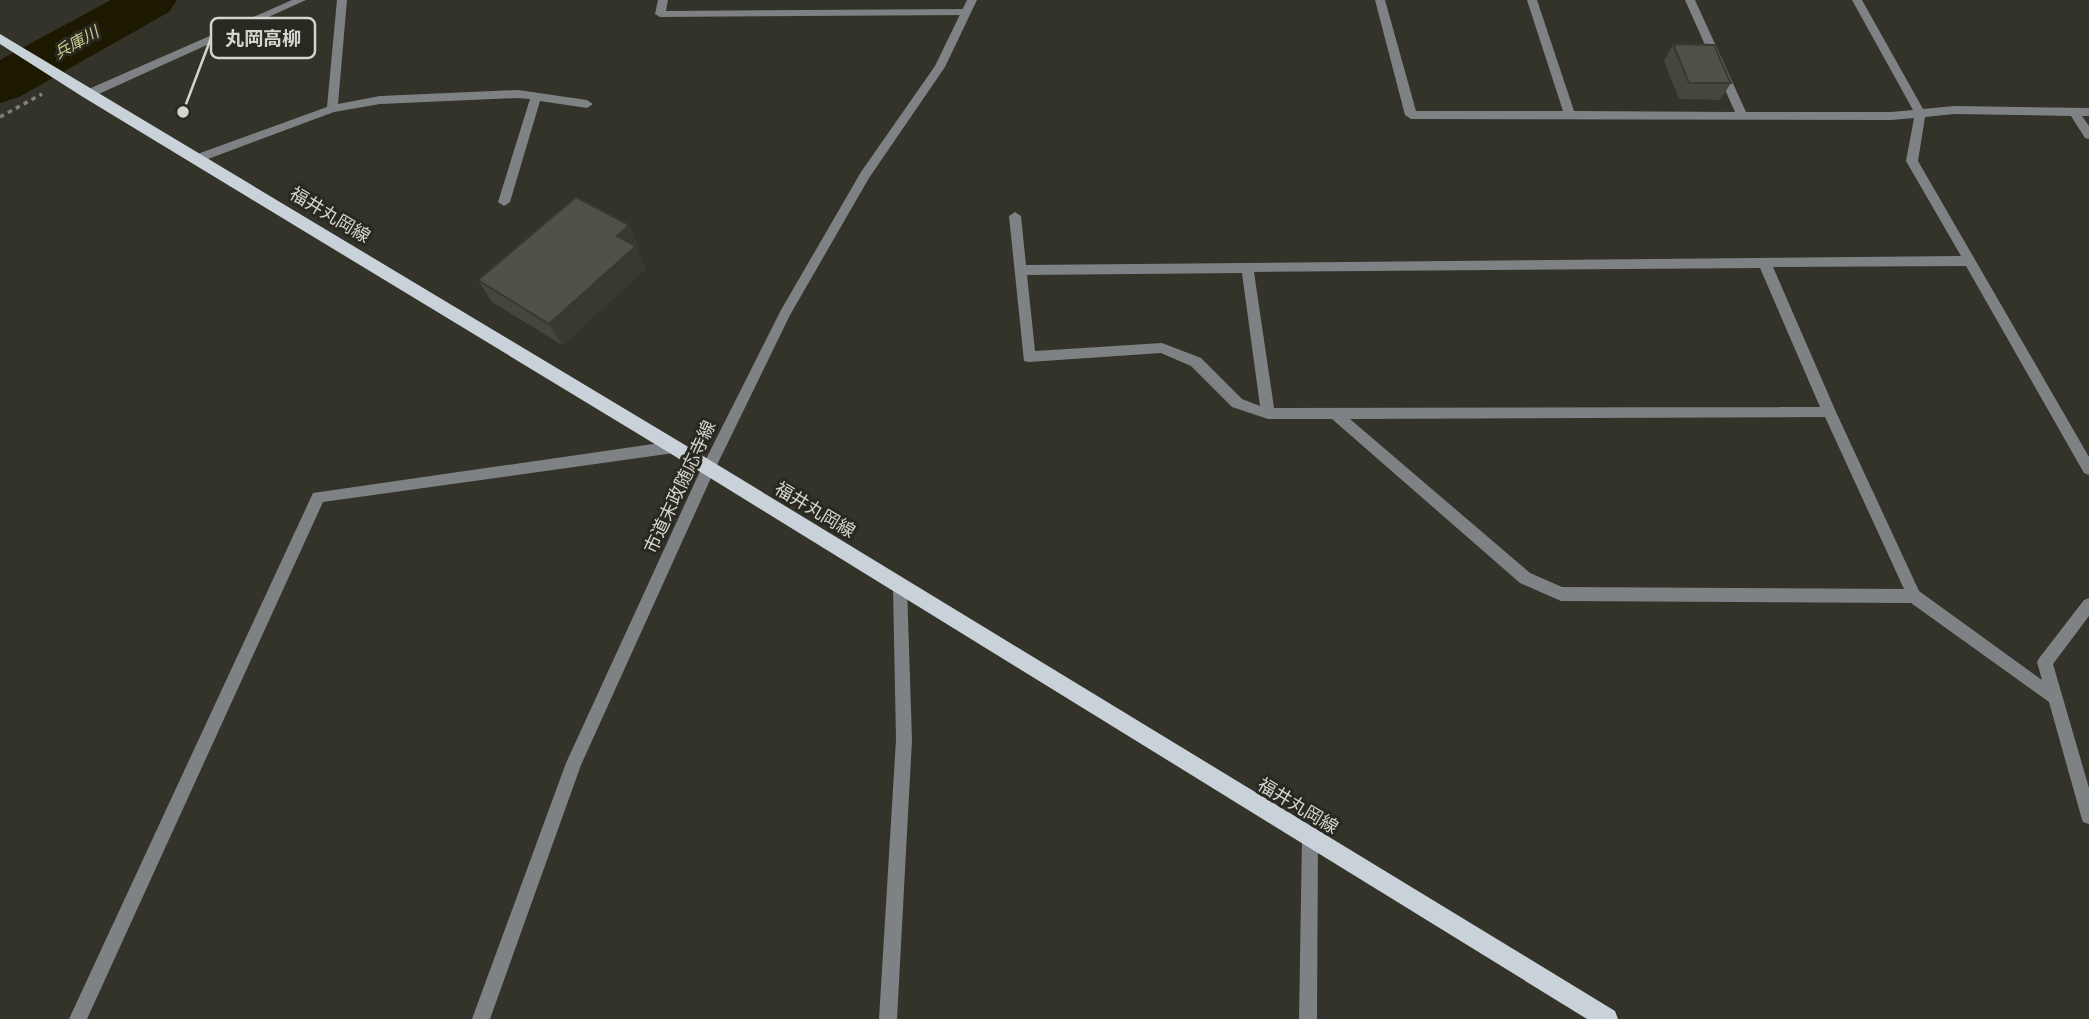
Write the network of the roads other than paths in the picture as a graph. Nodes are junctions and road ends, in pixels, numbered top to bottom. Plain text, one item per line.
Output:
1 (301, 0) edge
2 (342, 0) edge
3 (663, 0) edge
4 (1380, 0) edge
5 (1532, 0) edge
6 (1690, 0) edge
7 (1857, 0) edge
8 (969, 6) edge
9 (6, 41) edge
10 (88, 94) junction
11 (536, 97) junction
12 (587, 104) dead end
13 (332, 109) junction
14 (2074, 112) junction
15 (2089, 112) edge
16 (1920, 113) junction
17 (1570, 115) junction
18 (1742, 115) junction
19 (2089, 135) edge
20 (196, 159) junction
21 (504, 202) dead end
22 (1015, 216) dead end
23 (1970, 261) junction
24 (1764, 262) junction
25 (1247, 268) junction
26 (1020, 270) junction
27 (1829, 412) junction
28 (1268, 414) junction
29 (1336, 415) junction
30 (674, 447) junction
31 (708, 469) junction
32 (2089, 469) edge
33 (900, 587) junction
34 (1914, 596) junction
35 (2089, 605) edge
36 (2054, 697) junction
37 (2089, 816) edge
38 (1310, 838) junction
39 (78, 1019) edge
40 (481, 1019) edge
41 (888, 1019) edge
42 (1308, 1019) edge
43 (1606, 1019) edge

1 - 10 street
2 - 13 street
3 - 8 street
4 - 17 street
5 - 17 street
6 - 18 street
7 - 16 street
8 - 31 street, 市道末政随応寺線
9 - 10 main road, 福井丸岡線
10 - 20 main road, 福井丸岡線
11 - 12 street
11 - 13 street
11 - 21 street
13 - 20 street
14 - 15 street
14 - 16 street
14 - 19 street
16 - 18 street
16 - 23 street
17 - 18 street
20 - 30 main road, 福井丸岡線
22 - 26 street
23 - 24 street
23 - 32 street
24 - 25 street
24 - 27 street
25 - 26 street
25 - 28 street
26 - 28 street
27 - 29 street
27 - 34 street
28 - 29 street
29 - 34 street
30 - 31 main road, 福井丸岡線
30 - 39 street
31 - 33 main road, 福井丸岡線
31 - 40 street, 市道末政随応寺線
33 - 38 main road, 福井丸岡線
33 - 41 street
34 - 36 street
35 - 36 street
36 - 37 street
38 - 42 street
38 - 43 main road, 福井丸岡線

